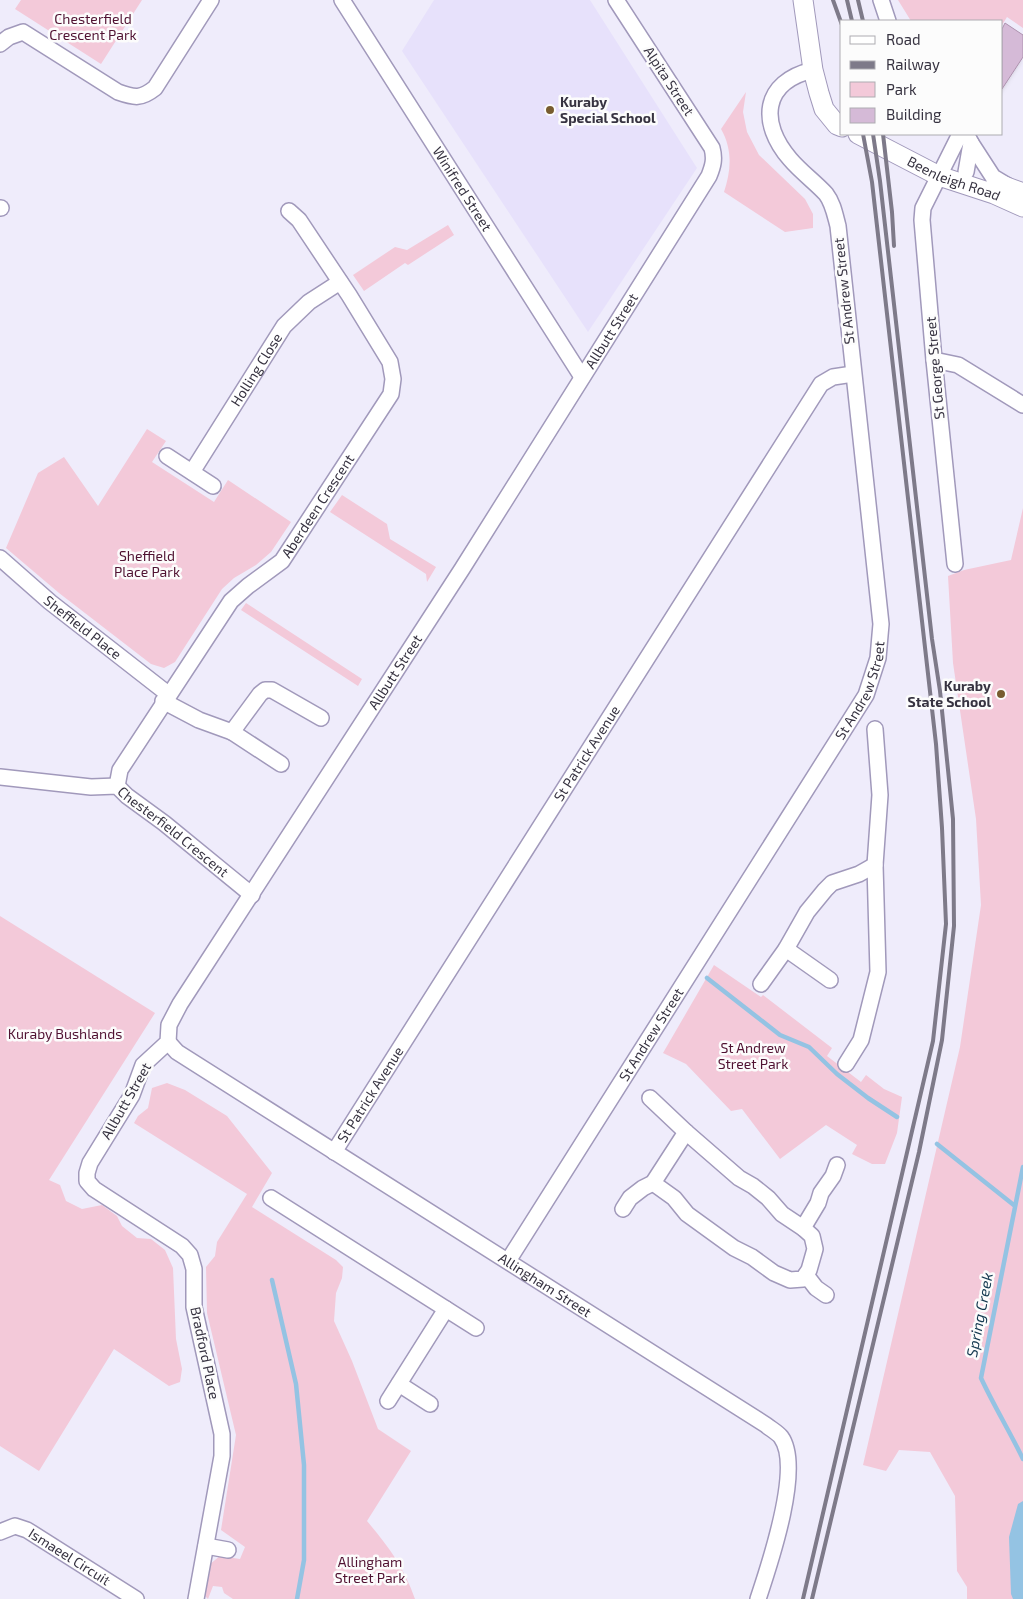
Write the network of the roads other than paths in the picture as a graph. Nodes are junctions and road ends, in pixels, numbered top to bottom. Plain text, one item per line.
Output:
1 (211, 0) edge
2 (342, 0) edge
3 (616, 0) edge
4 (804, 0) edge
5 (881, 0) edge
6 (888, 20) edge
7 (0, 44) edge
8 (813, 70) junction
9 (840, 126) edge
10 (860, 135) edge
11 (965, 137) edge
12 (714, 164) joint
13 (942, 170) junction
14 (966, 172) junction
15 (1016, 190) edge
16 (1023, 208) edge
17 (289, 211) dead end
18 (340, 282) junction
19 (934, 360) junction
20 (853, 374) junction
21 (582, 377) junction
22 (1023, 405) edge
23 (167, 456) dead end
24 (192, 472) junction
25 (213, 486) dead end
26 (0, 558) edge
27 (955, 564) dead end
28 (166, 698) junction
29 (321, 718) dead end
30 (875, 729) dead end
31 (232, 732) junction
32 (281, 764) dead end
33 (0, 777) edge
34 (117, 786) junction
35 (875, 865) junction
36 (252, 895) junction
37 (786, 949) junction
38 (830, 980) dead end
39 (761, 984) dead end
40 (168, 1042) junction
41 (846, 1064) dead end
42 (650, 1098) dead end
43 (686, 1132) junction
44 (334, 1152) junction
45 (837, 1165) dead end
46 (87, 1181) joint
47 (652, 1183) junction
48 (271, 1198) dead end
49 (623, 1209) dead end
50 (803, 1228) junction
51 (508, 1261) junction
52 (806, 1275) junction
53 (826, 1295) dead end
54 (446, 1309) junction
55 (476, 1328) dead end
56 (399, 1384) junction
57 (388, 1401) dead end
58 (430, 1404) dead end
59 (0, 1532) edge
60 (206, 1546) junction
61 (228, 1550) dead end
62 (136, 1599) edge
63 (196, 1599) edge
64 (758, 1599) edge

1 - 7 street
2 - 21 street, Winifred Street
3 - 12 street, Alpita Street
4 - 8 main road
5 - 6 street
8 - 9 main road
8 - 20 street, St Andrew Street
10 - 13 main road, Beenleigh Road
11 - 13 street, St George Street
11 - 14 street
11 - 15 street
12 - 21 street, Allbutt Street
13 - 14 main road, Beenleigh Road
13 - 16 main road, Beenleigh Road
13 - 19 street, St George Street
14 - 15 main road, Beenleigh Road
17 - 18 street, Aberdeen Crescent
18 - 24 street, Holling Close
18 - 28 street, Aberdeen Crescent
19 - 22 street
19 - 27 street, St George Street
20 - 44 street, St Patrick Avenue
20 - 51 street, St Andrew Street
21 - 36 street, Allbutt Street
23 - 24 street
24 - 25 street
26 - 28 street, Sheffield Place
28 - 31 street, Sheffield Place
28 - 34 street, Aberdeen Crescent
29 - 31 street
30 - 35 street
31 - 32 street, Sheffield Place
33 - 34 street, Chesterfield Crescent
34 - 36 street, Chesterfield Crescent
35 - 37 street
35 - 41 street
36 - 40 street, Allbutt Street
37 - 38 street
37 - 39 street
40 - 44 street, Allingham Street
40 - 46 street, Allbutt Street
42 - 43 street
43 - 47 street
43 - 50 street
44 - 51 street, Allingham Street
45 - 50 street
46 - 60 street, Bradford Place
47 - 49 street
47 - 52 street
48 - 54 street
50 - 52 street
51 - 64 street, Allingham Street
52 - 53 street
54 - 55 street
54 - 56 street
56 - 57 street
56 - 58 street
59 - 62 street, Ismaeel Circuit
60 - 61 street
60 - 63 street, Bradford Place

